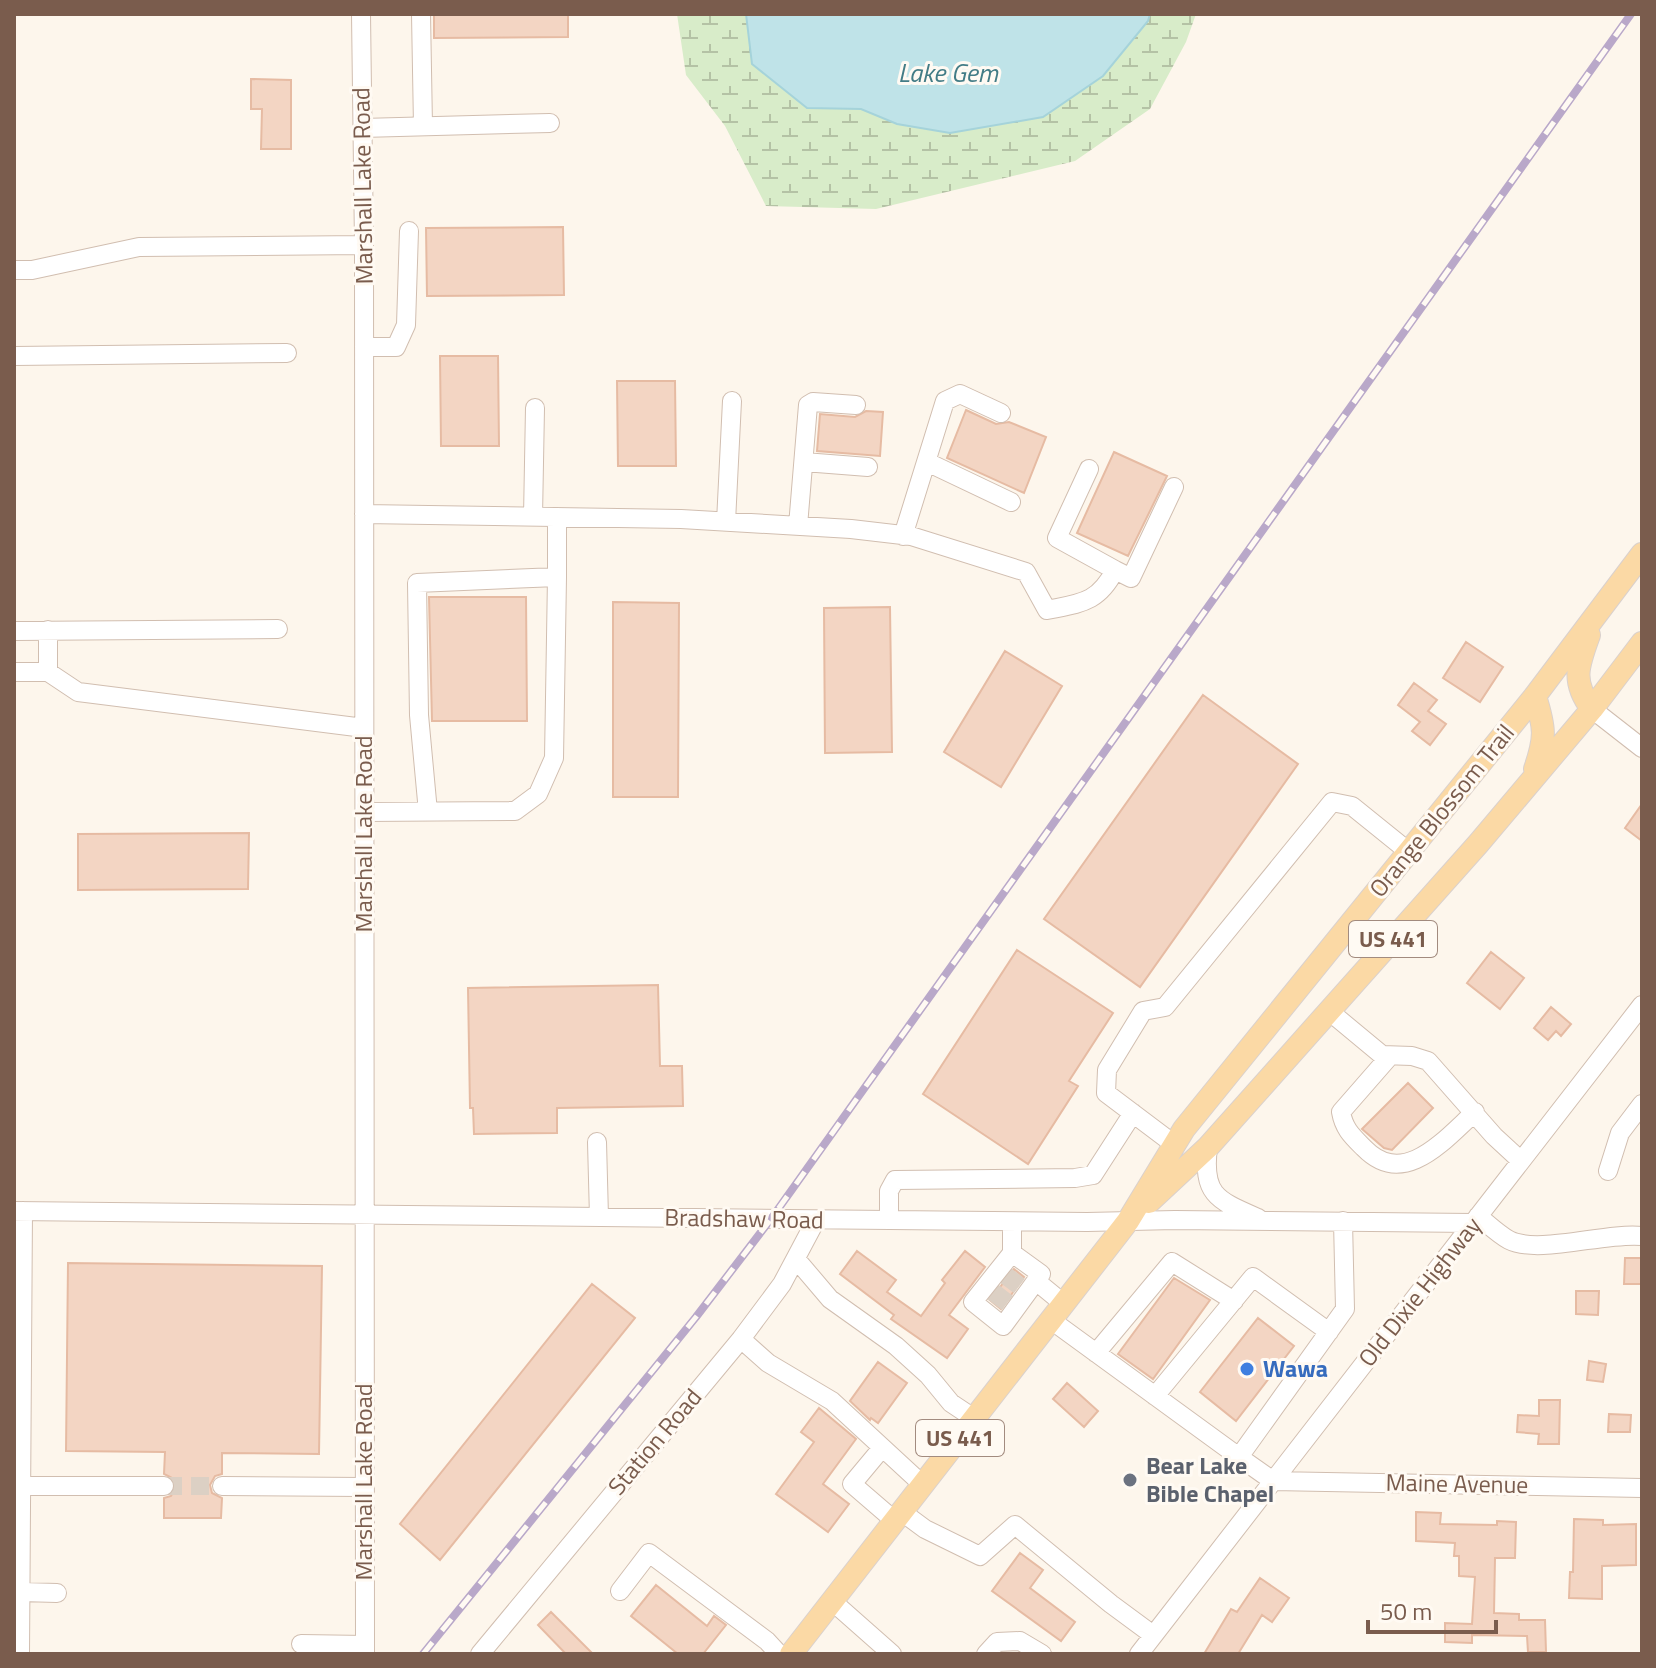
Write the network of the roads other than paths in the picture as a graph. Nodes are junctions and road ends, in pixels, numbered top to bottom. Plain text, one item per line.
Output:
1 (361, 14) edge
2 (421, 14) edge
3 (550, 123) dead end
4 (423, 126) junction
5 (362, 128) junction
6 (409, 231) dead end
7 (364, 245) junction
8 (14, 270) edge
9 (364, 347) junction
10 (287, 353) dead end
11 (14, 356) edge
12 (732, 401) dead end
13 (856, 405) dead end
14 (535, 408) dead end
15 (1001, 413) dead end
16 (804, 462) junction
17 (927, 462) junction
18 (868, 467) dead end
19 (1089, 469) dead end
20 (1174, 487) dead end
21 (1011, 502) dead end
22 (364, 514) junction
23 (533, 517) junction
24 (557, 517) junction
25 (726, 522) junction
26 (798, 526) junction
27 (903, 536) junction
28 (1642, 554) edge
29 (1115, 570) junction
30 (557, 577) junction
31 (1594, 619) junction
32 (278, 629) dead end
33 (48, 630) junction
34 (14, 631) edge
35 (1642, 643) edge
36 (14, 672) edge
37 (48, 672) junction
38 (1535, 696) junction
39 (1592, 709) junction
40 (364, 728) junction
41 (1642, 748) edge
42 (1531, 782) junction
43 (364, 812) junction
44 (428, 812) junction
45 (1409, 852) junction
46 (1642, 1005) edge
47 (1329, 1011) junction
48 (1389, 1057) junction
49 (1642, 1104) edge
50 (1475, 1112) junction
51 (1133, 1113) junction
52 (597, 1142) dead end
53 (1175, 1145) junction
54 (1208, 1147) junction
55 (1521, 1161) junction
56 (1608, 1171) dead end
57 (18, 1211) edge
58 (364, 1214) junction
59 (599, 1217) junction
60 (816, 1220) junction
61 (889, 1220) junction
62 (1264, 1220) junction
63 (1476, 1220) junction
64 (1128, 1221) junction
65 (1343, 1221) junction
66 (1012, 1222) junction
67 (1642, 1236) edge
68 (1012, 1253) junction
69 (796, 1259) junction
70 (1029, 1287) junction
71 (1234, 1301) junction
72 (1011, 1311) junction
73 (1058, 1312) junction
74 (1329, 1332) junction
75 (741, 1339) junction
76 (1036, 1340) junction
77 (1096, 1353) junction
78 (18, 1366) edge
79 (1155, 1396) junction
80 (975, 1419) junction
81 (882, 1448) junction
82 (1239, 1457) junction
83 (1273, 1481) junction
84 (923, 1485) junction
85 (21, 1486) junction
86 (164, 1486) tunnel mouth
87 (222, 1486) tunnel mouth
88 (364, 1487) junction
89 (1642, 1488) edge
90 (898, 1517) junction
91 (620, 1591) dead end
92 (21, 1592) junction
93 (57, 1593) dead end
94 (832, 1601) junction
95 (1153, 1635) junction
96 (301, 1644) dead end
97 (365, 1649) edge
98 (881, 1651) edge
99 (20, 1654) edge
100 (480, 1654) edge
101 (779, 1654) edge
102 (791, 1654) edge
103 (986, 1654) edge
104 (1042, 1654) edge
105 (1139, 1654) edge

1 - 5 street, Marshall Lake Road
2 - 4 street
3 - 4 street
4 - 5 street
5 - 7 street, Marshall Lake Road
6 - 9 street
7 - 8 street
7 - 9 street, Marshall Lake Road
9 - 22 street, Marshall Lake Road
10 - 11 street
12 - 25 street
13 - 16 street
14 - 23 street
15 - 17 street
16 - 18 street
16 - 26 street
17 - 21 street
17 - 27 street
19 - 29 street
20 - 29 street
22 - 23 street
22 - 40 street, Marshall Lake Road
23 - 24 street
24 - 25 street
24 - 30 street
25 - 26 street
26 - 27 street
27 - 29 street
28 - 31 main road, Orange Blossom Trail / US 441
30 - 44 street
30 - 44 street
31 - 38 main road, Orange Blossom Trail / US 441
31 - 39 main road
32 - 33 street
33 - 34 street
33 - 37 street
35 - 39 main road, Orange Blossom Trail / US 441
36 - 37 street
37 - 40 street
38 - 42 main road
38 - 45 main road, Orange Blossom Trail / US 441
39 - 41 street
39 - 42 main road, Orange Blossom Trail / US 441
40 - 43 street, Marshall Lake Road
42 - 47 main road, Orange Blossom Trail / US 441
43 - 44 street
43 - 58 street, Marshall Lake Road
45 - 51 street
45 - 53 main road, Orange Blossom Trail / US 441
46 - 55 street, Old Dixie Highway
47 - 48 street
47 - 54 main road, Orange Blossom Trail / US 441
48 - 50 street
48 - 50 street
49 - 56 street
50 - 55 street
51 - 53 street
51 - 61 street
52 - 59 street
53 - 64 main road, Orange Blossom Trail / US 441
54 - 62 street
54 - 64 main road, Orange Blossom Trail / US 441
55 - 63 street, Old Dixie Highway
57 - 58 street, Bradshaw Road
57 - 78 street
58 - 59 street, Bradshaw Road
58 - 88 street, Marshall Lake Road
59 - 60 street, Bradshaw Road
60 - 61 street, Bradshaw Road
60 - 69 street, Station Road
61 - 66 street, Bradshaw Road
62 - 64 street, Bradshaw Road
62 - 65 street, Bradshaw Road
63 - 65 street, Bradshaw Road
63 - 67 street
63 - 83 street, Old Dixie Highway
64 - 66 street, Bradshaw Road
64 - 73 main road, Orange Blossom Trail / US 441
65 - 74 street
66 - 68 street
68 - 70 street
68 - 72 street
69 - 75 street, Station Road
69 - 80 street
70 - 72 street
70 - 73 street
71 - 74 street
71 - 77 street
71 - 79 street
72 - 76 street
73 - 76 main road, Orange Blossom Trail / US 441
73 - 77 street
74 - 82 street
75 - 81 street
75 - 100 street, Station Road
76 - 80 main road, Orange Blossom Trail / US 441
77 - 79 street
78 - 85 street
79 - 82 street
80 - 84 main road, Orange Blossom Trail / US 441
81 - 84 street
81 - 90 street
82 - 83 street
83 - 89 street, Maine Avenue
83 - 95 street, Old Dixie Highway
84 - 90 main road, Orange Blossom Trail / US 441
85 - 86 street
85 - 92 street
87 - 88 street
88 - 97 street, Marshall Lake Road
90 - 94 main road, Orange Blossom Trail / US 441
90 - 95 street
91 - 101 street
92 - 93 street
92 - 99 street
94 - 98 street
94 - 102 main road, Orange Blossom Trail / US 441
95 - 105 street, Old Dixie Highway
96 - 97 street
103 - 104 street

